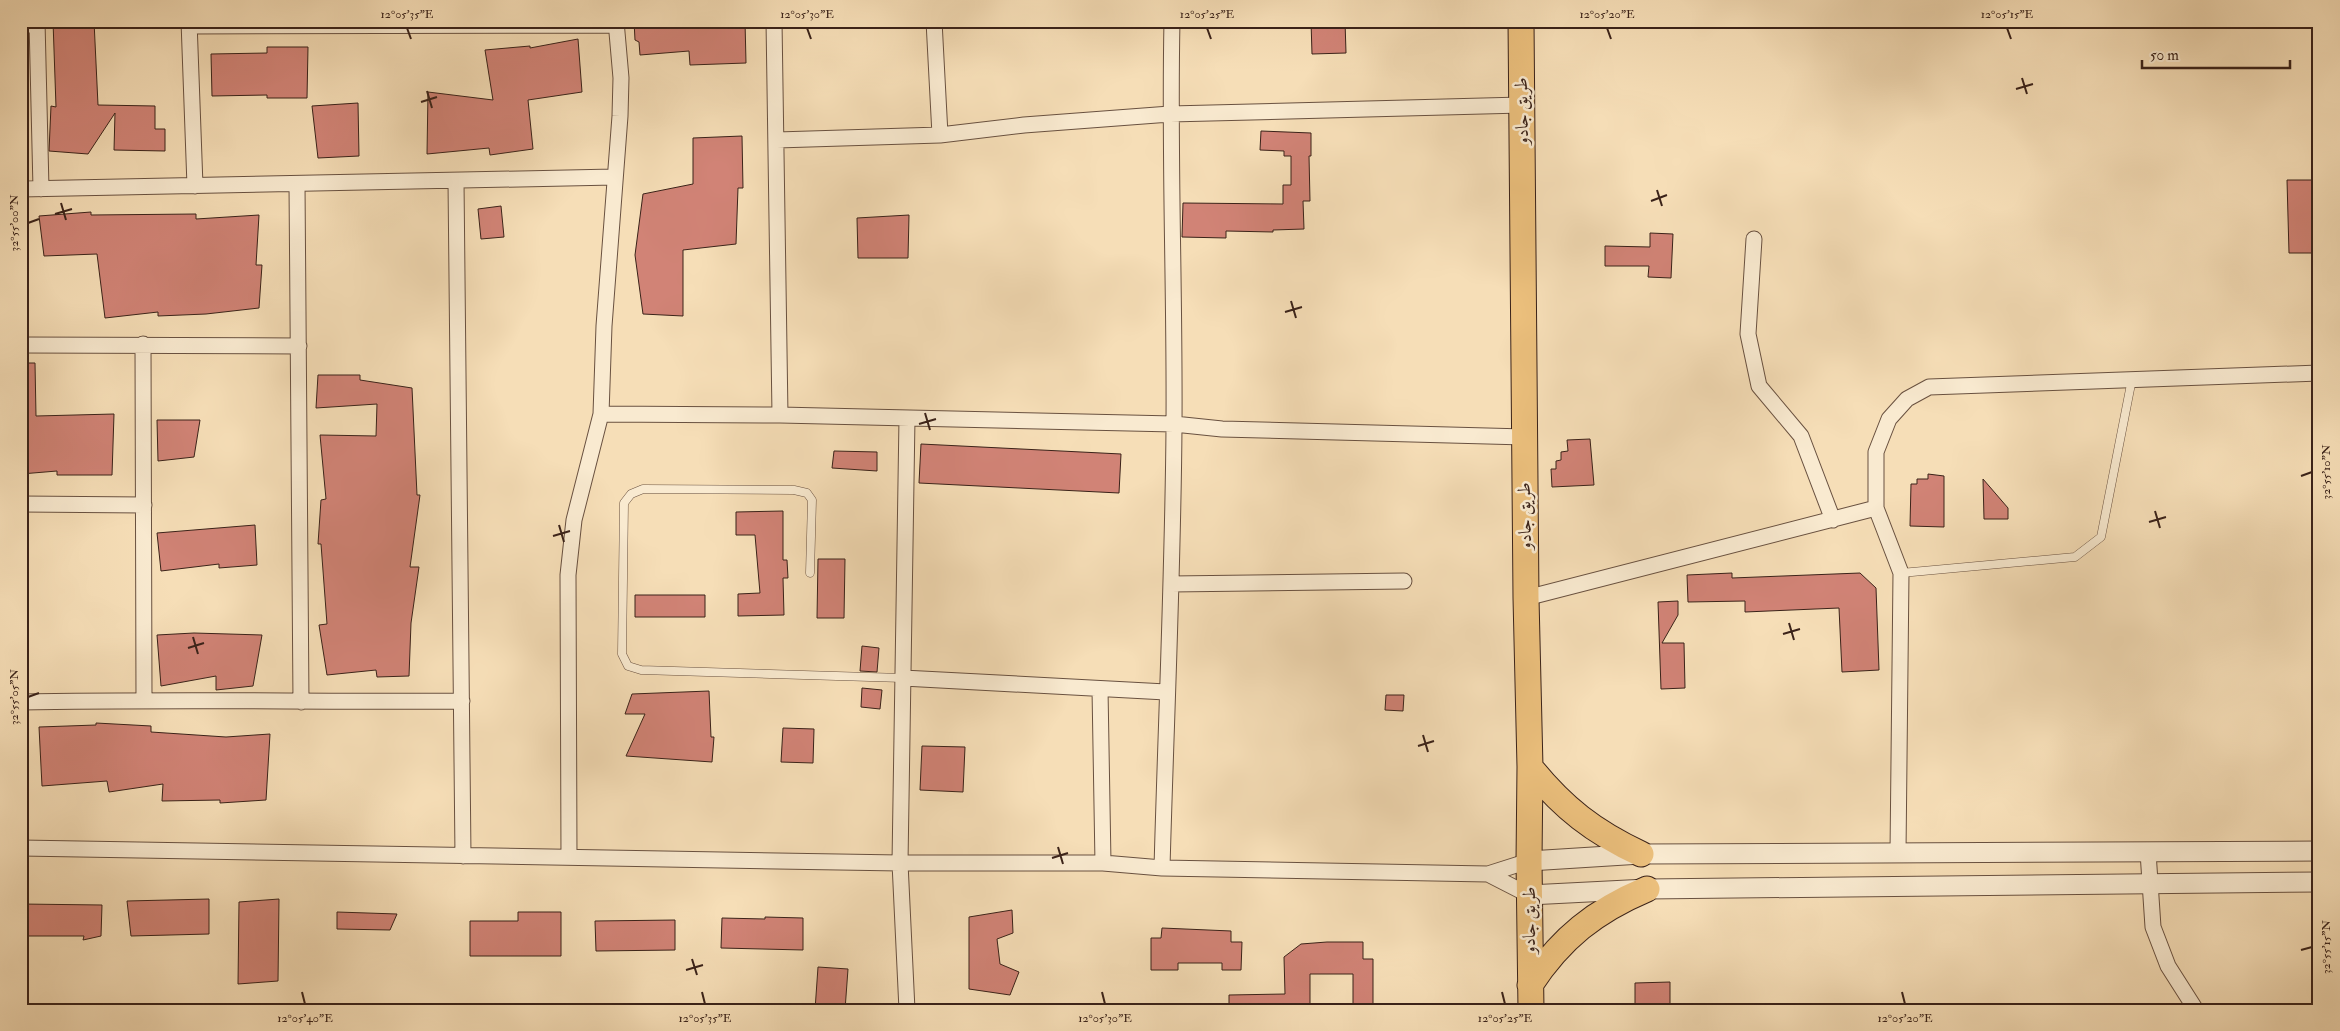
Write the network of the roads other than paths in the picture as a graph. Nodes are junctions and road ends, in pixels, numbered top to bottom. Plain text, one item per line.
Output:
1 (774, 21) edge
2 (934, 21) edge
3 (1172, 21) edge
4 (1521, 21) edge
5 (37, 23) edge
6 (616, 23) edge
7 (189, 24) edge
8 (21, 25) edge
9 (1522, 105) junction
10 (1170, 114) junction
11 (940, 135) junction
12 (777, 140) junction
13 (614, 178) junction
14 (456, 181) junction
15 (297, 184) junction
16 (195, 186) junction
17 (21, 188) edge
18 (41, 189) junction
19 (1754, 239) dead end
20 (143, 344) junction
21 (21, 345) edge
22 (300, 346) junction
23 (2319, 373) edge
24 (2132, 379) junction
25 (601, 414) junction
26 (780, 415) junction
27 (907, 418) junction
28 (1174, 424) junction
29 (1525, 436) junction
30 (21, 504) edge
31 (144, 505) junction
32 (1876, 508) junction
33 (1833, 520) junction
34 (810, 572) dead end
35 (1901, 573) junction
36 (1404, 581) dead end
37 (1171, 584) junction
38 (1526, 598) junction
39 (903, 678) junction
40 (1100, 689) junction
41 (1166, 692) junction
42 (144, 699) junction
43 (462, 701) junction
44 (21, 702) edge
45 (301, 702) junction
46 (1530, 767) junction
47 (21, 848) edge
48 (2319, 851) edge
49 (2148, 852) junction
50 (1898, 853) junction
51 (1642, 854) junction
52 (462, 856) junction
53 (570, 857) junction
54 (1529, 861) junction
55 (900, 863) junction
56 (1103, 863) junction
57 (1162, 868) junction
58 (1488, 874) junction
59 (2149, 882) junction
60 (2319, 882) edge
61 (1647, 889) junction
62 (1529, 895) junction
63 (1530, 985) junction
64 (907, 1010) edge
65 (1531, 1010) edge
66 (2196, 1010) edge

1 - 12 street
2 - 11 street
3 - 10 street
4 - 9 highway, طريق جادو
5 - 8 street
5 - 18 street
6 - 7 street
6 - 13 street
7 - 16 street
9 - 10 street
9 - 29 highway, طريق جادو
10 - 11 street
10 - 28 street
11 - 12 street
12 - 26 street
13 - 14 street
13 - 25 street
14 - 15 street
14 - 43 street
15 - 16 street
15 - 22 street
16 - 18 street
17 - 18 street
19 - 33 street
20 - 21 street
20 - 22 street
20 - 31 street
22 - 45 street
23 - 24 street
24 - 32 street
24 - 35 lane
25 - 26 street
25 - 53 street
26 - 27 street
27 - 28 street
27 - 39 street
28 - 29 street
28 - 37 street
29 - 38 highway, طريق جادو
30 - 31 street
31 - 42 street
32 - 33 street
32 - 35 street
33 - 38 street
34 - 39 lane
35 - 50 street
36 - 37 street
37 - 41 street
38 - 46 highway, طريق جادو
39 - 40 street
39 - 55 street
40 - 41 street
40 - 56 street
41 - 57 street
42 - 44 street
42 - 45 street
43 - 45 street
43 - 52 street
46 - 51 highway
46 - 54 highway, طريق جادو
47 - 52 street
48 - 49 street
49 - 50 street
49 - 59 street
50 - 51 street
51 - 54 street
52 - 53 street
53 - 55 street
54 - 58 street
54 - 62 highway, طريق جادو
55 - 56 street
55 - 64 street
56 - 57 street
57 - 58 street
58 - 62 street
59 - 60 street
59 - 61 street
59 - 66 street
61 - 62 street
61 - 63 highway
62 - 63 highway, طريق جادو
63 - 65 highway, طريق جادو

